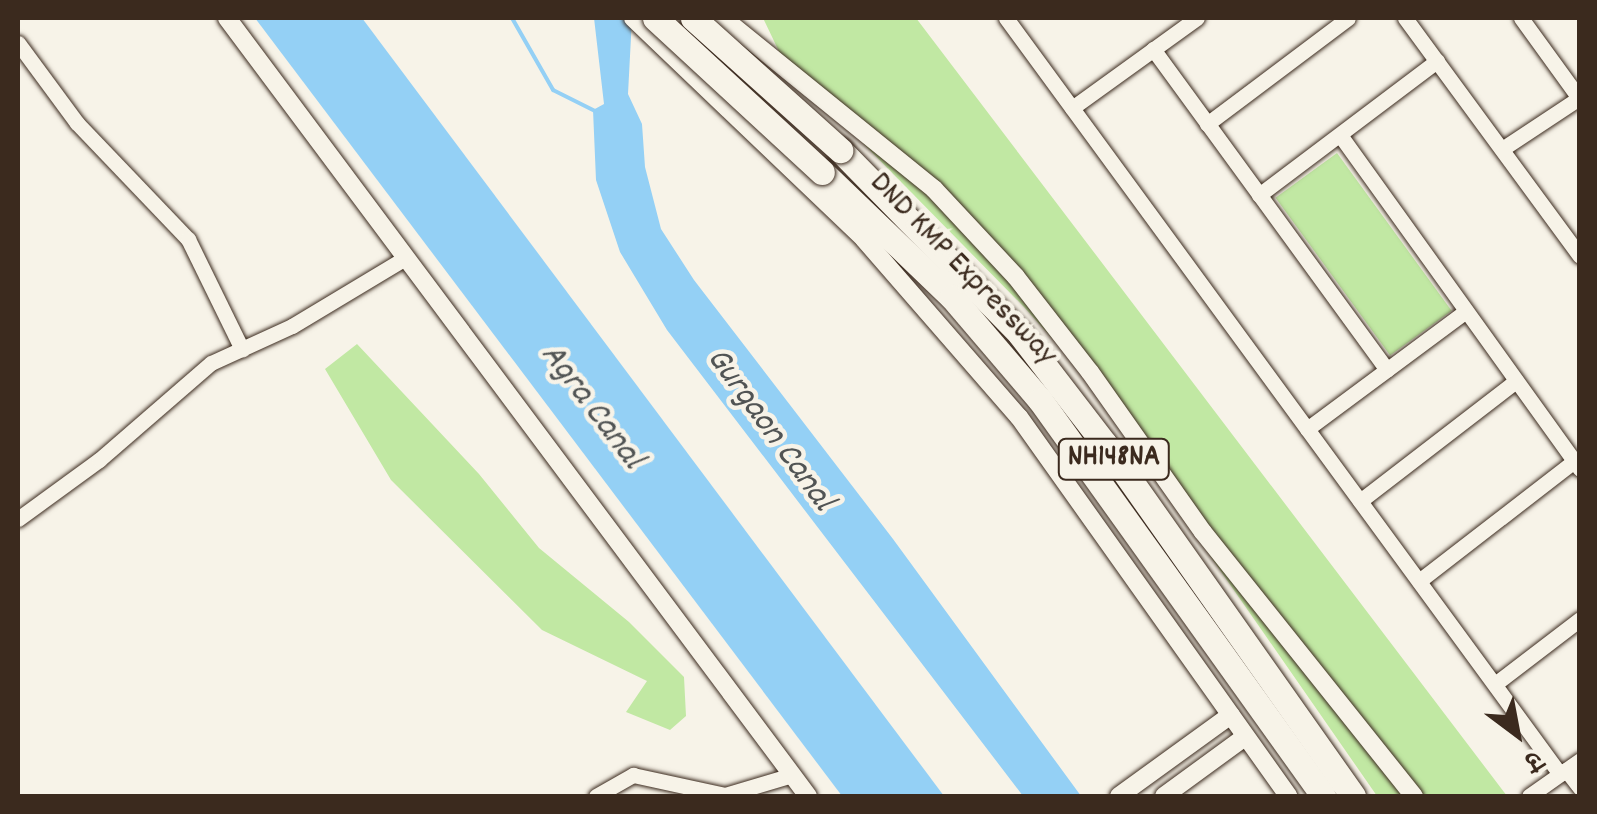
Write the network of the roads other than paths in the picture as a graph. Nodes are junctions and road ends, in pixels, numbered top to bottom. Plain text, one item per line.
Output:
1 (227, 18) edge
2 (693, 18) edge
3 (724, 18) edge
4 (751, 18) edge
5 (1196, 18) edge
6 (1348, 18) edge
7 (1405, 18) edge
8 (1521, 18) edge
9 (642, 19) edge
10 (1012, 20) edge
11 (751, 42) junction
12 (18, 43) edge
13 (1153, 49) junction
14 (1437, 61) junction
15 (830, 102) junction
16 (1072, 108) junction
17 (1207, 124) junction
18 (1340, 135) junction
19 (1502, 150) junction
20 (779, 156) junction
21 (1259, 195) junction
22 (1574, 236) edge
23 (1580, 256) edge
24 (405, 258) junction
25 (1466, 311) junction
26 (242, 349) junction
27 (1387, 370) junction
28 (1516, 381) junction
29 (1308, 429) junction
30 (1576, 465) edge
31 (1360, 500) junction
32 (18, 519) edge
33 (1419, 581) junction
34 (1580, 620) edge
35 (1494, 684) junction
36 (1231, 715) junction
37 (1245, 736) junction
38 (1569, 768) edge
39 (792, 775) junction
40 (1580, 788) edge
41 (596, 796) edge
42 (808, 796) edge
43 (1118, 796) edge
44 (1164, 796) edge
45 (1288, 796) edge
46 (1324, 796) edge
47 (1354, 796) edge
48 (1414, 796) edge
49 (1530, 796) edge

1 - 24 street
2 - 47 highway, DND KMP Expressway / NH148NA, bridge
3 - 11 street
4 - 11 street
5 - 13 street
6 - 17 street
7 - 14 street
8 - 19 street
9 - 20 street
9 - 46 highway, DND KMP Expressway / NH148NA, bridge
10 - 16 street
11 - 15 street
12 - 26 street
13 - 16 street
13 - 17 street
14 - 18 street
14 - 19 street
15 - 20 street
15 - 48 street
16 - 29 street
17 - 21 street
18 - 21 street
18 - 25 street
19 - 22 street
20 - 36 street
21 - 27 street
22 - 23 street
24 - 26 street
24 - 39 street
25 - 27 street
25 - 28 street
26 - 32 street
27 - 29 street
28 - 30 street
28 - 31 street
29 - 31 street
30 - 33 street
31 - 33 street
33 - 35 street
34 - 35 street
35 - 38 street
36 - 37 street
36 - 43 street
37 - 44 street
37 - 45 street
38 - 40 street
38 - 49 street
39 - 41 street
39 - 42 street

